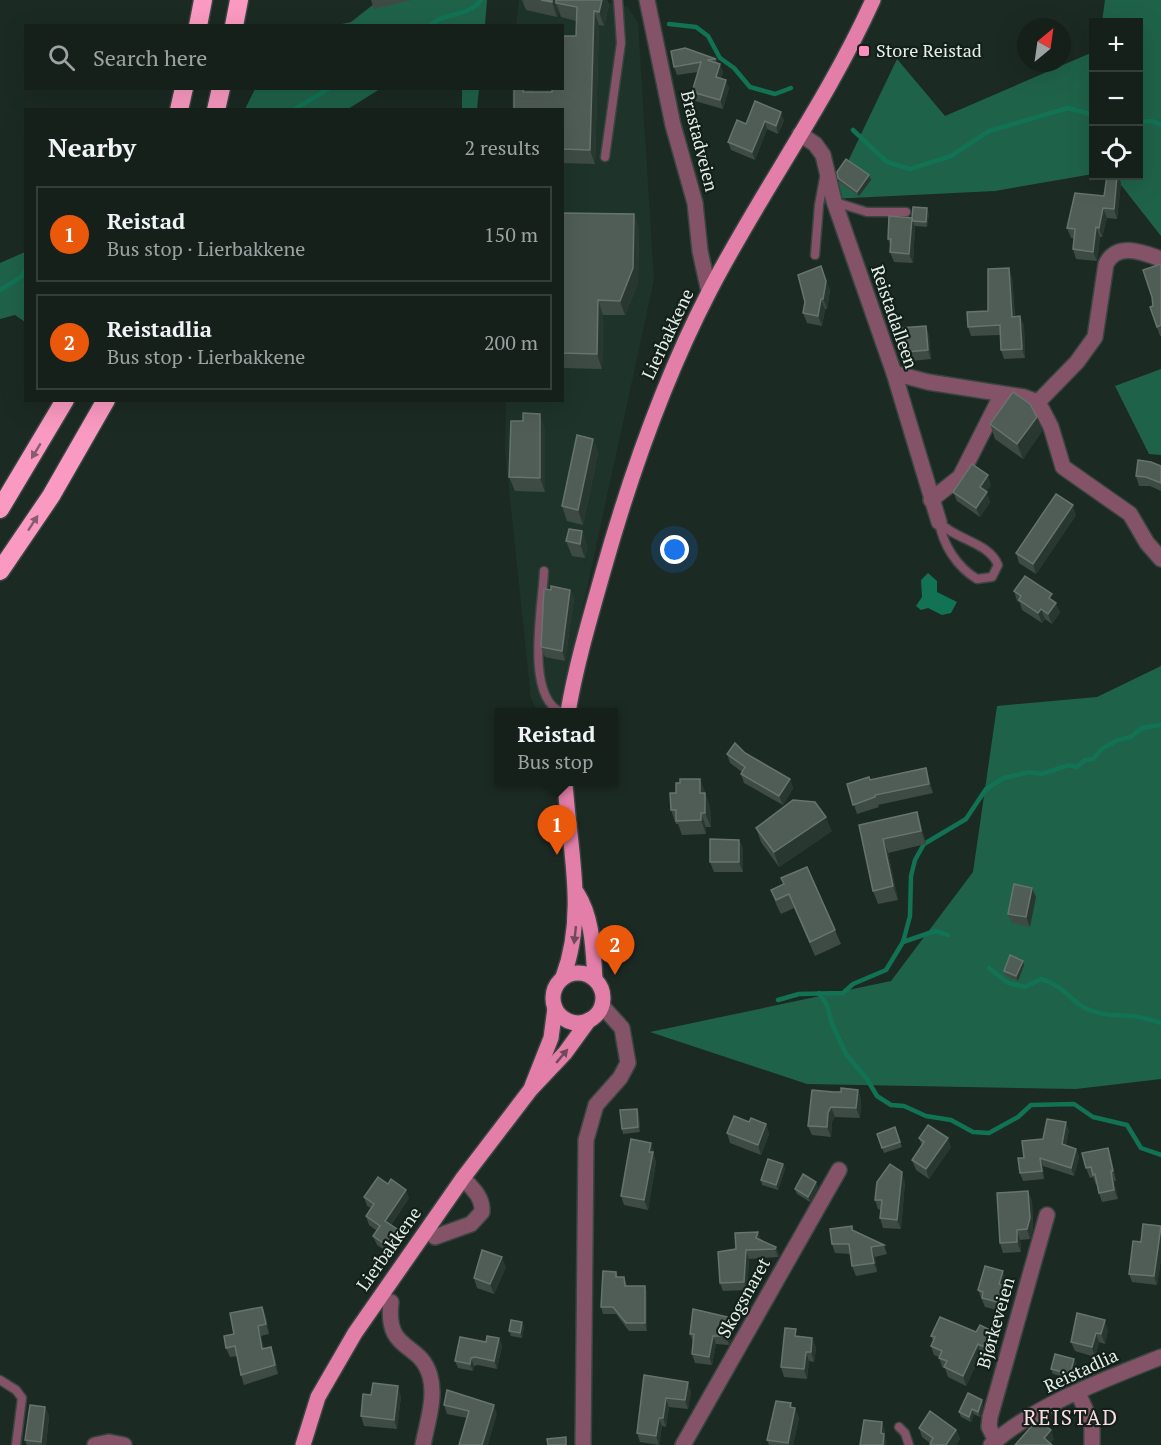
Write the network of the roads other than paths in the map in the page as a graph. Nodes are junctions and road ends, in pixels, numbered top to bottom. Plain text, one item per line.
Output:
1 (203, 0) edge
2 (239, 0) edge
3 (618, 0) edge
4 (647, 0) edge
5 (873, 0) edge
6 (198, 24) edge
7 (234, 24) edge
8 (184, 90) edge
9 (221, 90) edge
10 (179, 108) edge
11 (216, 108) edge
12 (800, 134) junction
13 (605, 157) dead end
14 (827, 170) junction
15 (834, 201) junction
16 (906, 212) dead end
17 (814, 255) dead end
18 (1161, 260) edge
19 (709, 292) junction
20 (894, 373) junction
21 (1002, 394) junction
22 (64, 402) edge
23 (105, 402) edge
24 (1038, 402) junction
25 (931, 500) junction
26 (0, 509) edge
27 (939, 522) junction
28 (1161, 559) edge
29 (0, 571) edge
30 (543, 571) dead end
31 (556, 708) edge
32 (569, 708) edge
33 (565, 786) edge
34 (576, 892) junction
35 (563, 977) junction
36 (595, 980) junction
37 (602, 1006) junction
38 (555, 1008) junction
39 (590, 1020) junction
40 (531, 1089) junction
41 (839, 1170) dead end
42 (463, 1178) junction
43 (1047, 1215) dead end
44 (435, 1237) dead end
45 (391, 1302) dead end
46 (1161, 1356) edge
47 (0, 1380) edge
48 (1078, 1393) junction
49 (898, 1427) dead end
50 (994, 1443) edge
51 (16, 1445) edge
52 (94, 1445) edge
53 (124, 1445) edge
54 (303, 1445) edge
55 (423, 1445) edge
56 (583, 1445) edge
57 (683, 1445) edge
58 (909, 1445) edge
59 (1092, 1445) edge

1 - 6 highway
2 - 7 highway
3 - 13 lane
4 - 19 street, Brastadveien
5 - 12 main road, Lierbakkene
8 - 10 highway
9 - 11 highway
12 - 14 street, Reistadalleen
12 - 19 main road, Lierbakkene
14 - 15 street, Reistadalleen
14 - 17 lane
15 - 16 lane
15 - 20 street, Reistadalleen
18 - 24 street
19 - 32 main road, Lierbakkene
20 - 21 street
20 - 25 street, Reistadalleen
21 - 24 street
21 - 25 street
22 -> 26 highway
29 -> 23 highway
24 - 28 street
25 - 27 street, Reistadalleen
27 - 27 lane, Reistadalleen
30 - 31 lane
33 - 34 main road
34 -> 35 main road
34 - 36 main road
35 - 36 main road
35 - 38 main road
36 - 37 main road
37 - 39 main road
37 - 56 street
38 - 39 main road
38 - 40 main road, Lierbakkene
40 -> 39 main road, Lierbakkene
40 - 42 main road, Lierbakkene
41 - 57 street, Skogsnaret
42 - 44 street
42 - 54 main road, Lierbakkene
43 - 50 street, Bjørkeveien
45 - 55 street
46 - 48 street, Reistadlia
47 - 51 lane
48 - 50 street, Reistadlia
48 - 59 street
49 - 58 lane
52 - 53 street

